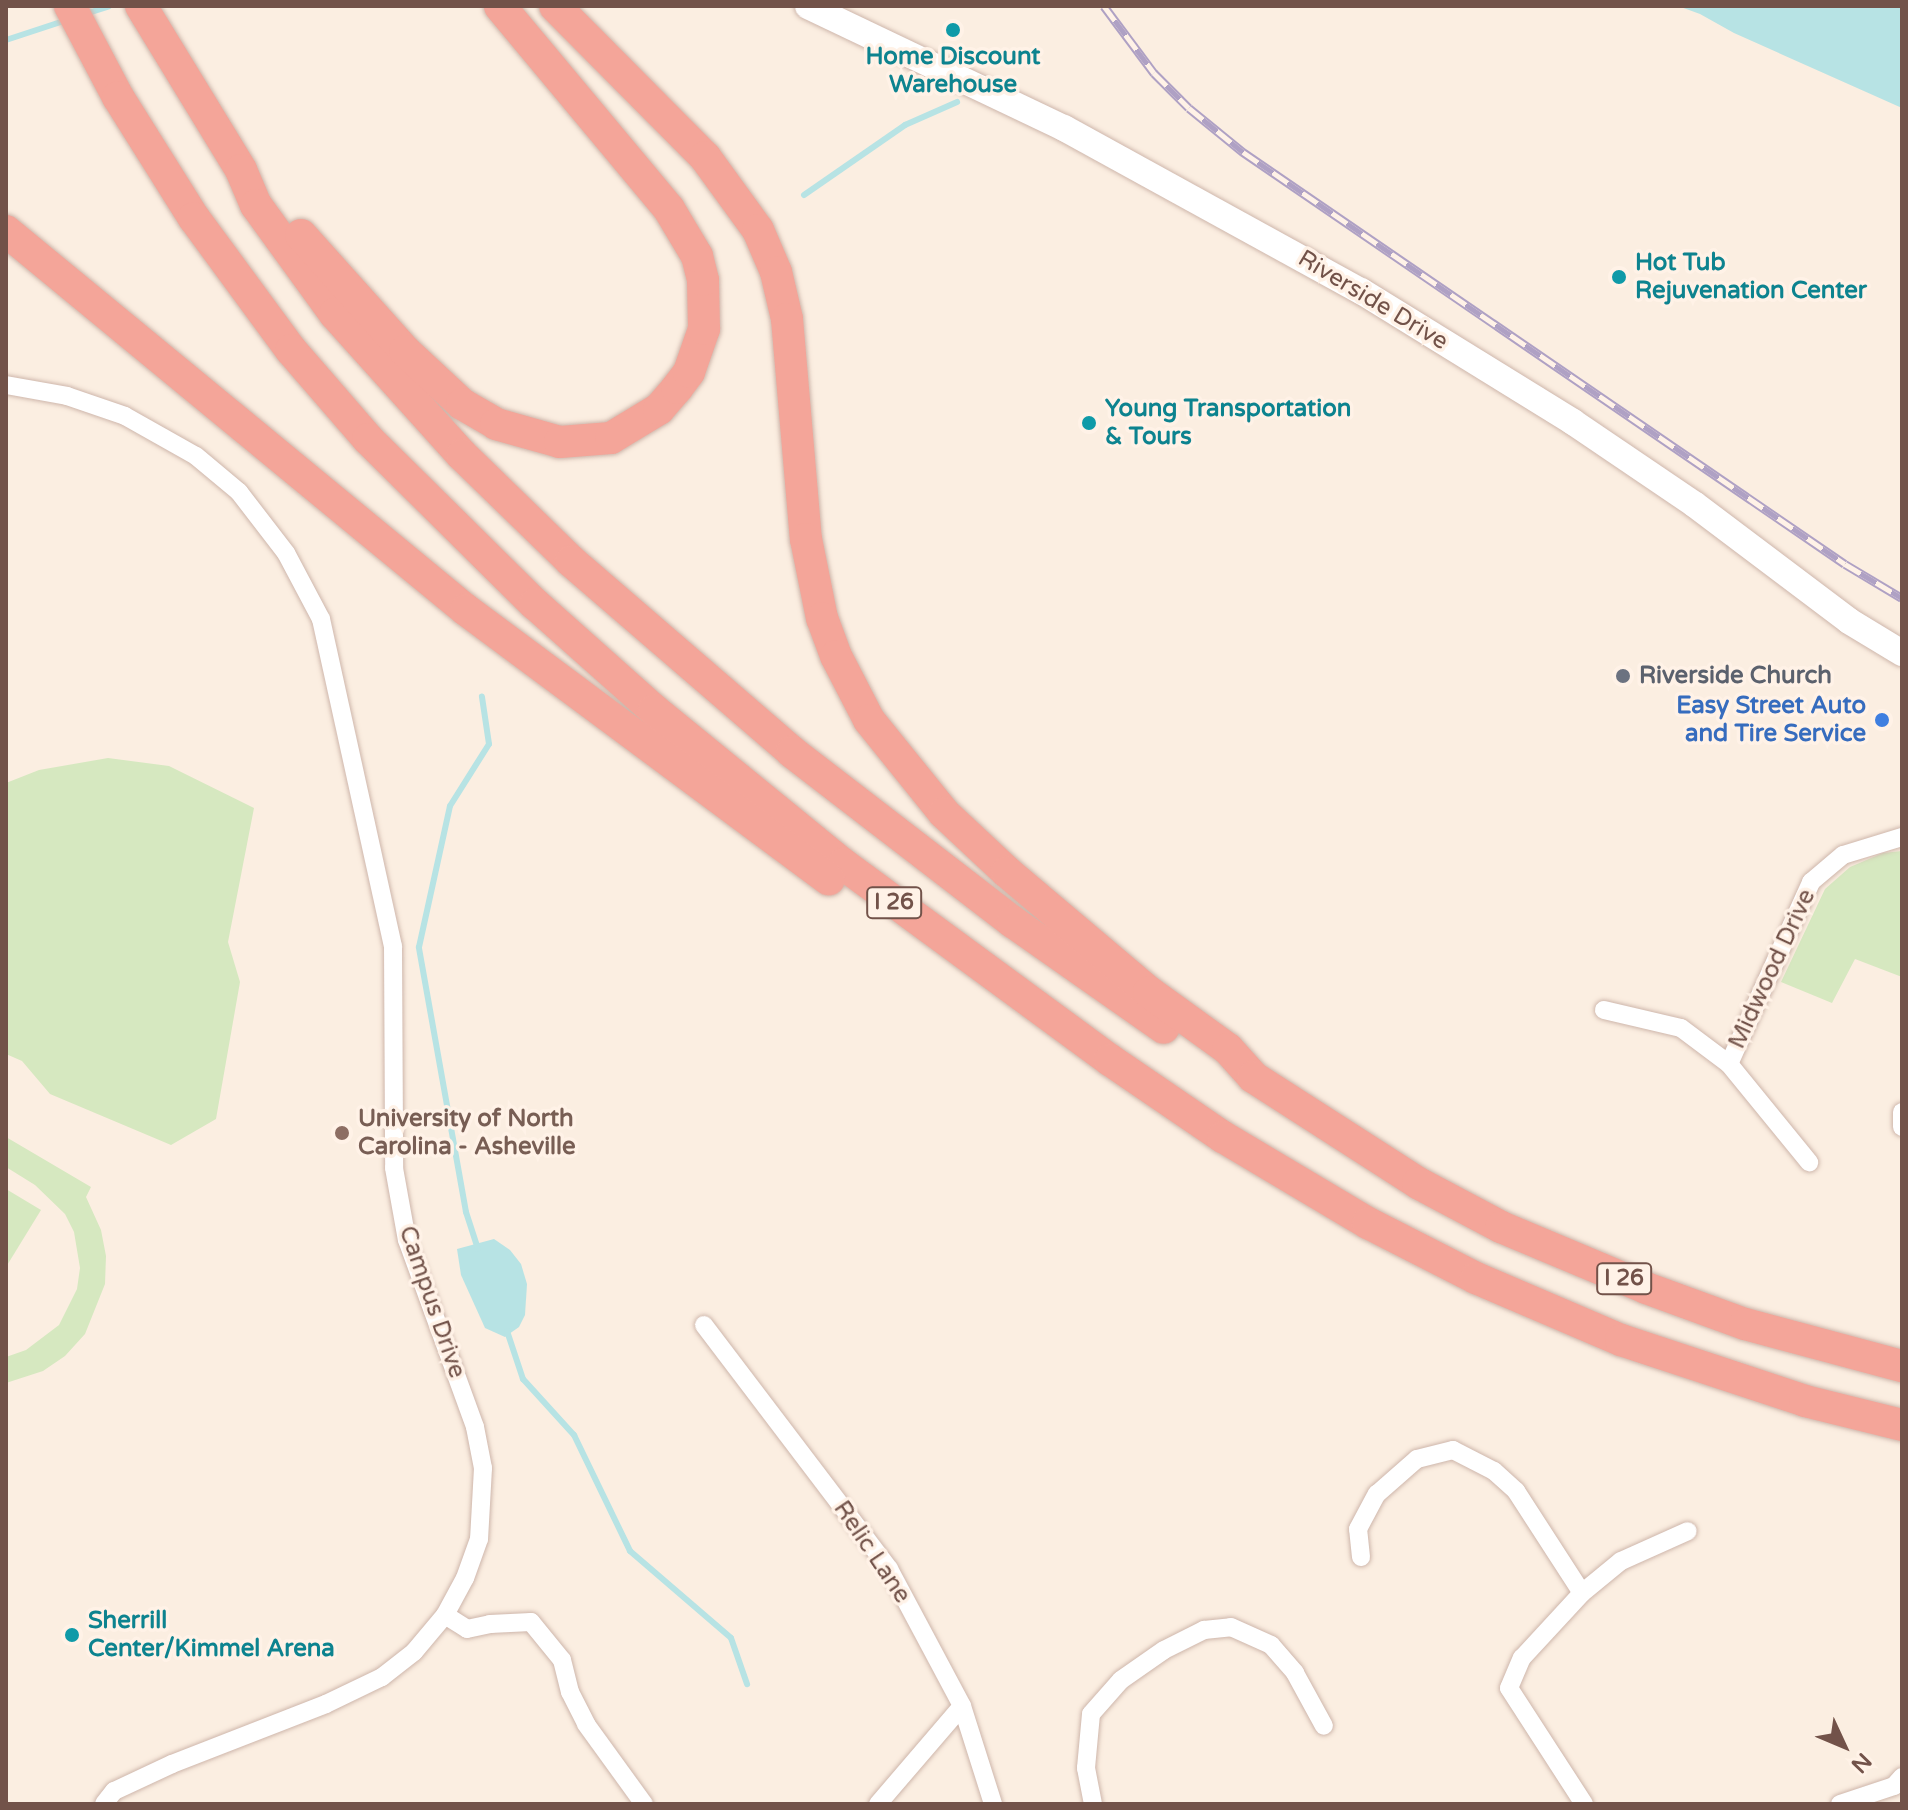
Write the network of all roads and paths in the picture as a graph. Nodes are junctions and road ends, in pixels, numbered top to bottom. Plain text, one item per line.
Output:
1 (70, 6) edge
2 (141, 6) edge
3 (500, 6) edge
4 (555, 6) edge
5 (808, 6) edge
6 (241, 170) junction
7 (6, 231) edge
8 (6, 385) edge
9 (1902, 653) edge
10 (1902, 837) edge
11 (1604, 1010) dead end
12 (1110, 1060) junction
13 (1729, 1064) junction
14 (1253, 1077) junction
15 (1902, 1112) edge
16 (1902, 1127) edge
17 (1809, 1162) dead end
18 (704, 1325) dead end
19 (1902, 1366) edge
20 (1893, 1423) edge
21 (1688, 1531) dead end
22 (1361, 1557) dead end
23 (1582, 1593) junction
24 (445, 1615) junction
25 (962, 1706) junction
26 (1324, 1726) dead end
27 (1899, 1787) edge
28 (104, 1804) edge
29 (644, 1804) edge
30 (878, 1804) edge
31 (993, 1804) edge
32 (1093, 1804) edge
33 (1584, 1804) edge
34 (1840, 1804) edge

1 - 12 highway, I 26
2 - 6 highway, I 26
3 - 6 highway
4 - 14 highway
5 - 9 main road, Riverside Drive
6 - 14 highway, I 26
7 - 12 highway
8 - 24 street, Campus Drive
10 - 13 street, Midwood Drive
11 - 13 street
12 - 20 highway, I 26
13 - 17 street
14 - 19 highway, I 26
15 - 16 street
18 - 25 street, Relic Lane
21 - 23 street
22 - 23 street
23 - 33 street
24 - 28 street, Campus Drive
24 - 29 street
25 - 30 street
25 - 31 street, Relic Lane
26 - 32 street
27 - 34 street

